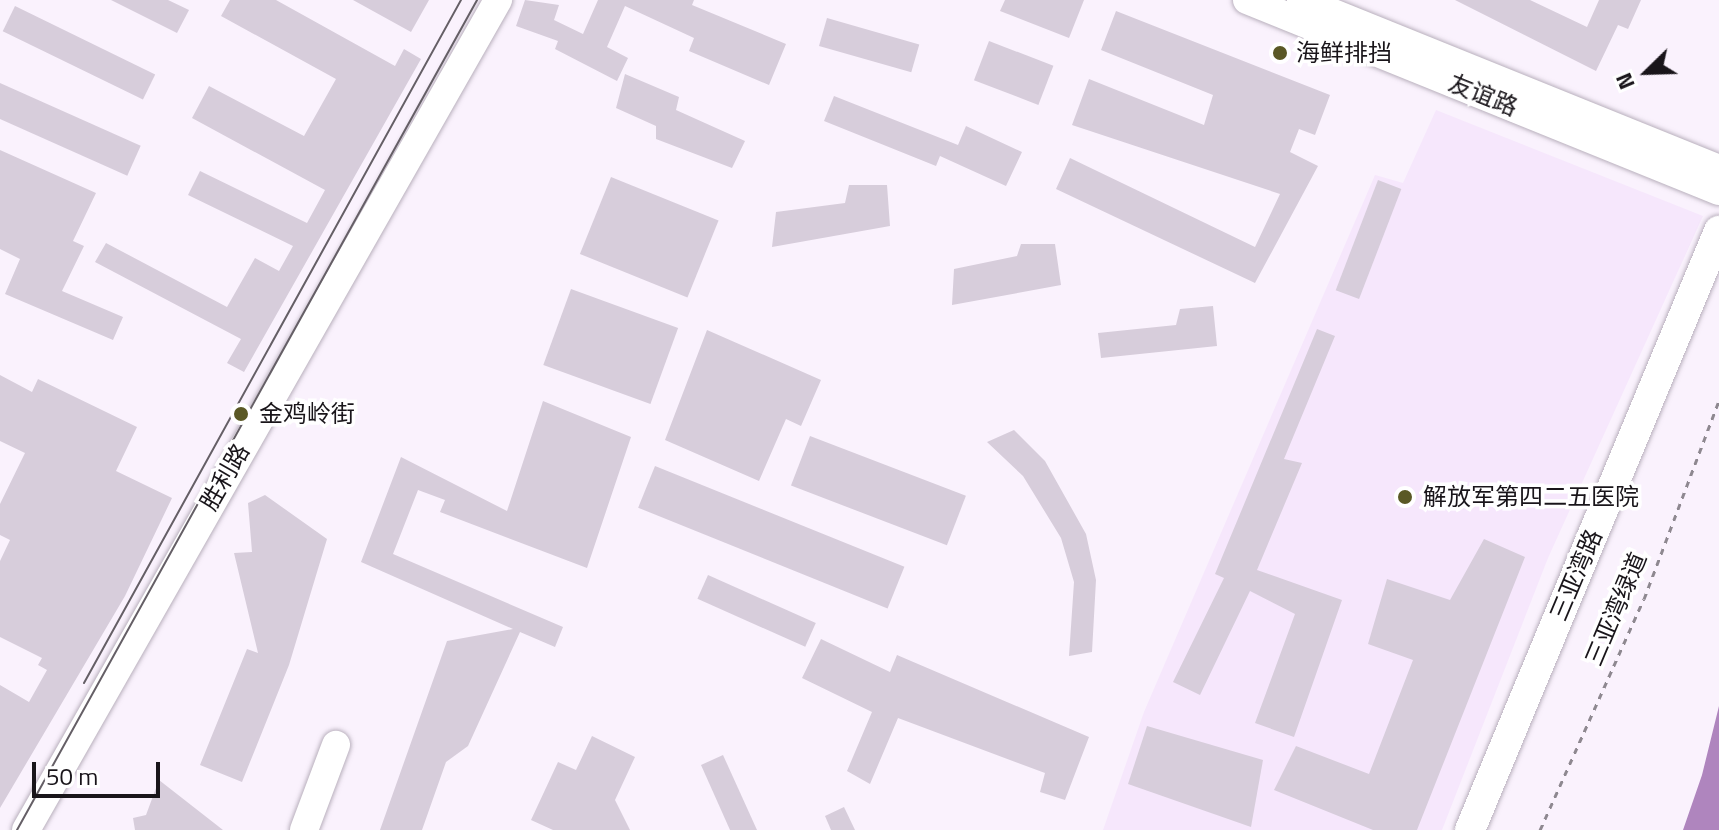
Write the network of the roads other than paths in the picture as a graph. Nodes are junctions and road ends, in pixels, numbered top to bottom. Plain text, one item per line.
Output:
1 (498, 0) edge
2 (1247, 0) edge
3 (1301, 0) edge
4 (1719, 169) edge
5 (1719, 191) edge
6 (1719, 231) edge
7 (1719, 279) edge
8 (26, 830) edge
9 (304, 830) edge
10 (324, 830) edge
11 (1470, 830) edge
12 (1490, 830) edge

1 - 8 street, 胜利路
2 - 5 street, 友谊路
3 - 4 street, 友谊路
6 - 11 main road, 三亚湾路
7 - 12 main road, 三亚湾路
9 - 10 street

